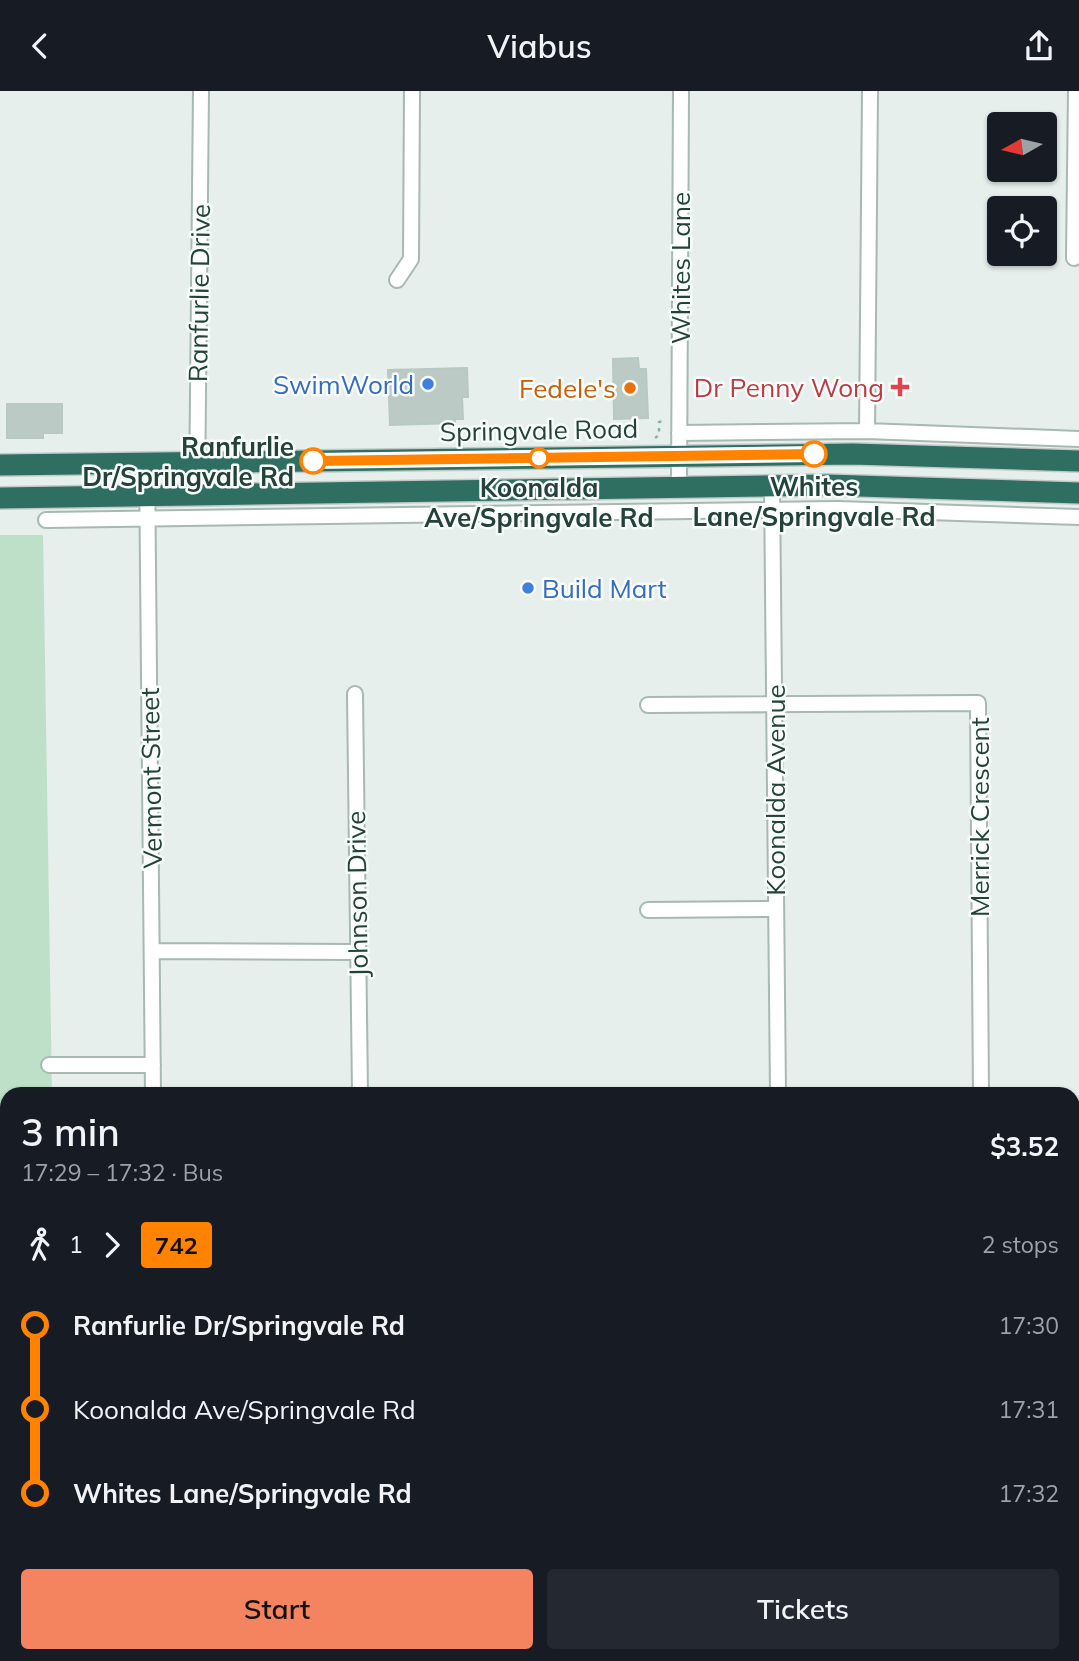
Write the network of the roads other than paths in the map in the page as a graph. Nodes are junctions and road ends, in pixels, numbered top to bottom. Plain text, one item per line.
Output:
1 (201, 91) edge
2 (412, 91) edge
3 (681, 91) edge
4 (870, 91) edge
5 (1076, 91) edge
6 (1074, 258) dead end
7 (397, 280) dead end
8 (867, 431) junction
9 (679, 433) junction
10 (1079, 439) edge
11 (679, 456) junction
12 (1079, 461) edge
13 (197, 462) junction
14 (147, 463) junction
15 (0, 465) edge
16 (772, 486) junction
17 (679, 488) junction
18 (1079, 493) edge
19 (148, 495) junction
20 (197, 495) junction
21 (0, 498) edge
22 (772, 512) junction
23 (1079, 517) edge
24 (148, 519) junction
25 (46, 520) dead end
26 (355, 694) dead end
27 (774, 703) junction
28 (649, 705) dead end
29 (775, 909) junction
30 (648, 910) dead end
31 (153, 951) junction
32 (358, 952) junction
33 (49, 1065) dead end
34 (153, 1065) junction
35 (153, 1087) edge
36 (360, 1087) edge
37 (778, 1087) edge
38 (981, 1087) edge

1 - 13 street, Ranfurlie Drive
2 - 7 street
3 - 9 street, Whites Lane
4 - 8 street
5 - 6 street
8 - 9 street
8 - 10 street
9 - 11 street, Whites Lane
11 - 12 highway, Springvale Road
11 - 13 highway, Springvale Road
11 - 17 street, Whites Lane
13 - 14 highway, Springvale Road
13 - 20 street, Ranfurlie Drive
14 - 15 highway, Springvale Road
14 - 19 street, Vermont Street
16 - 17 highway
16 - 18 highway
16 - 22 street, Koonalda Avenue
17 - 20 highway
19 - 20 highway
19 - 21 highway
19 - 24 street, Vermont Street
22 - 23 street
22 - 24 street
22 - 27 street, Koonalda Avenue
24 - 25 street
24 - 31 street, Vermont Street
26 - 32 street, Johnson Drive
27 - 28 street
27 - 29 street, Koonalda Avenue
27 - 38 street, Merrick Crescent
29 - 30 street
29 - 37 street, Koonalda Avenue
31 - 32 street
31 - 34 street, Vermont Street
32 - 36 street, Johnson Drive
33 - 34 street
34 - 35 street, Vermont Street

